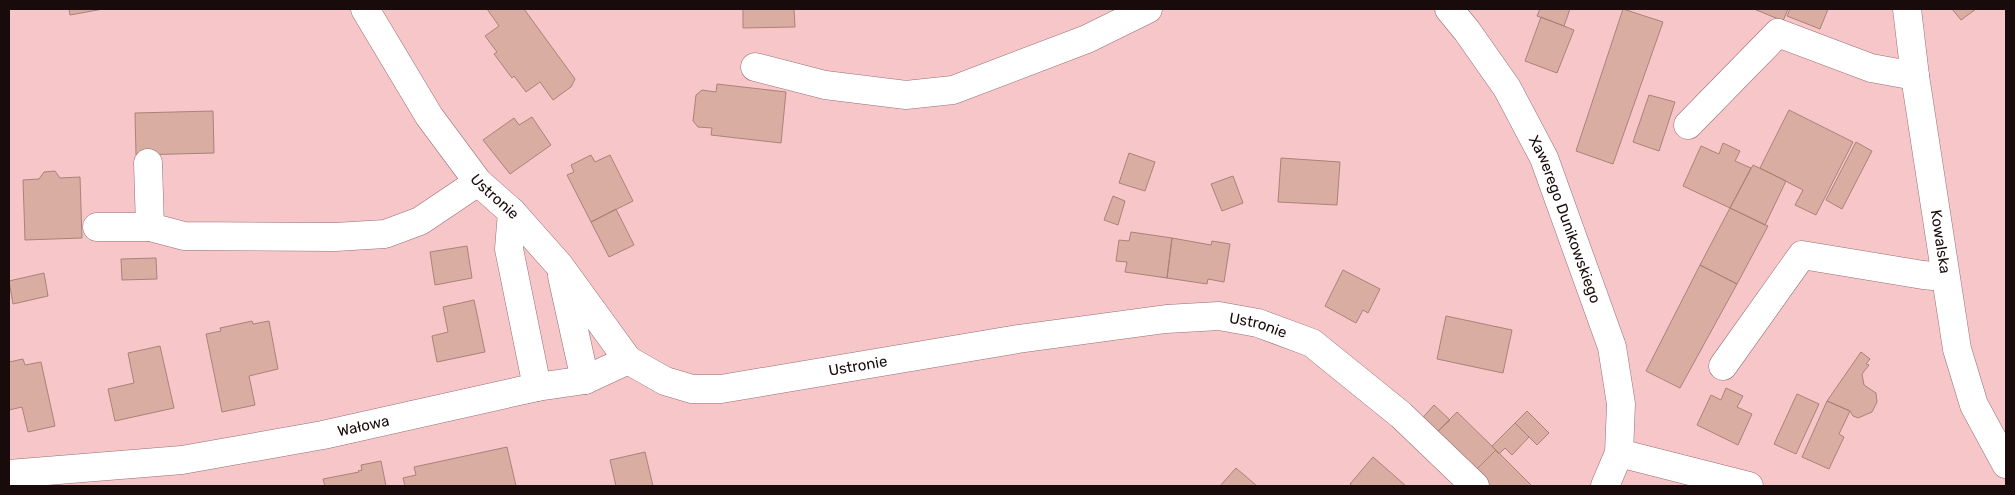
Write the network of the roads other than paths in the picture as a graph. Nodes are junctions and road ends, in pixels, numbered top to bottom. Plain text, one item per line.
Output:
1 (365, 9) edge
2 (1148, 9) edge
3 (1449, 9) edge
4 (1907, 9) edge
5 (755, 67) dead end
6 (1915, 76) junction
7 (1688, 125) dead end
8 (148, 163) dead end
9 (478, 182) junction
10 (512, 212) junction
11 (97, 227) dead end
12 (150, 227) junction
13 (559, 265) junction
14 (1944, 277) junction
15 (628, 360) junction
16 (1723, 366) dead end
17 (585, 380) junction
18 (537, 387) junction
19 (1619, 453) junction
20 (2006, 464) edge
21 (9, 474) edge
22 (1475, 486) edge
23 (1605, 486) edge
24 (1749, 486) edge

1 - 9 street, Ustronie
2 - 5 street
3 - 19 street, Xawerego Dunikowskiego
4 - 6 street, Kowalska
6 - 7 street
6 - 14 street, Kowalska
8 - 12 street
9 - 10 street, Ustronie
9 - 12 street
10 - 13 street, Ustronie
10 - 18 street
11 - 12 street
13 - 15 street, Ustronie
13 - 17 street
14 - 16 street
14 - 20 street, Kowalska
15 - 17 street, Wałowa
15 - 22 street, Ustronie
17 - 18 street, Wałowa
18 - 21 street, Wałowa
19 - 23 street
19 - 24 street

